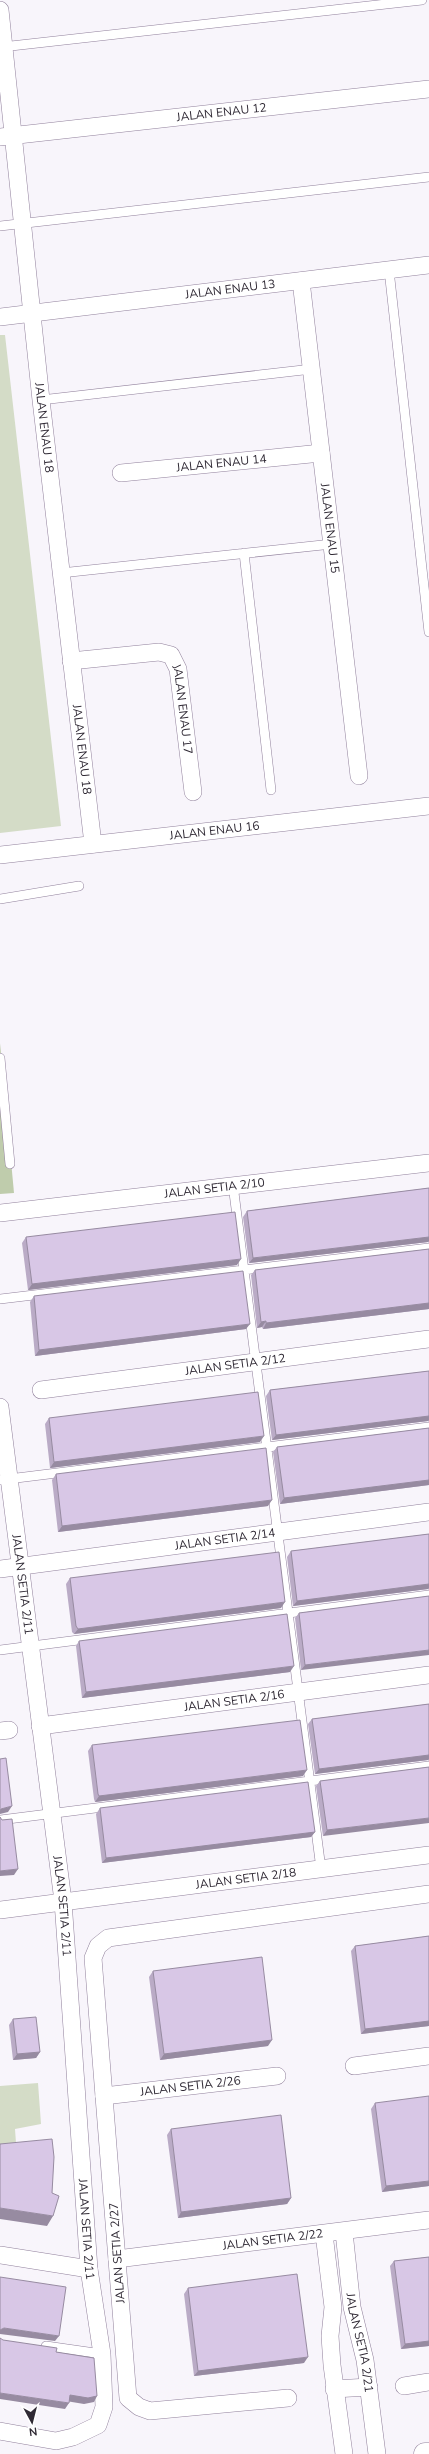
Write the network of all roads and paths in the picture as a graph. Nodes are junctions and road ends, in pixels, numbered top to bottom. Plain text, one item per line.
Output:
1 (422, 0) edge
2 (0, 10) edge
3 (2, 47) edge
4 (429, 89) edge
5 (7, 136) edge
6 (429, 176) edge
7 (23, 224) junction
8 (0, 226) edge
9 (429, 265) edge
10 (389, 270) junction
11 (301, 281) junction
12 (32, 313) junction
13 (0, 317) edge
14 (312, 369) junction
15 (41, 400) junction
16 (322, 453) junction
17 (121, 473) dead end
18 (332, 544) junction
19 (244, 553) junction
20 (61, 573) junction
21 (429, 632) edge
22 (71, 660) junction
23 (359, 776) dead end
24 (271, 790) dead end
25 (193, 792) dead end
26 (429, 806) edge
27 (93, 844) junction
28 (0, 855) edge
29 (79, 886) dead end
30 (0, 899) edge
31 (0, 1058) edge
32 (429, 1162) edge
33 (10, 1164) dead end
34 (233, 1185) junction
35 (0, 1213) edge
36 (429, 1248) edge
37 (244, 1268) junction
38 (0, 1299) edge
39 (429, 1339) edge
40 (256, 1361) junction
41 (41, 1390) dead end
42 (0, 1407) edge
43 (429, 1427) edge
44 (267, 1447) junction
45 (5, 1479) edge
46 (429, 1512) edge
47 (278, 1531) junction
48 (20, 1566) junction
49 (0, 1569) edge
50 (429, 1595) edge
51 (289, 1613) junction
52 (31, 1646) junction
53 (0, 1650) edge
54 (429, 1675) edge
55 (298, 1691) junction
56 (40, 1726) junction
57 (429, 1766) edge
58 (310, 1780) junction
59 (52, 1813) junction
60 (0, 1820) edge
61 (429, 1855) edge
62 (321, 1869) junction
63 (429, 1894) edge
64 (63, 1901) junction
65 (0, 1910) edge
66 (429, 2056) edge
67 (354, 2066) dead end
68 (277, 2076) dead end
69 (104, 2096) junction
70 (429, 2220) edge
71 (344, 2232) junction
72 (324, 2234) junction
73 (0, 2255) edge
74 (117, 2259) junction
75 (89, 2269) junction
76 (39, 2345) edge
77 (102, 2354) junction
78 (429, 2382) edge
79 (404, 2386) dead end
80 (369, 2387) junction
81 (334, 2389) junction
82 (288, 2398) dead end
83 (0, 2431) edge
84 (344, 2454) edge
85 (377, 2454) edge
86 (425, 2454) edge
87 (429, 2454) edge

1 - 3 lane
2 - 3 street, JALAN ENAU 18
3 - 5 street, JALAN ENAU 18
4 - 5 street, JALAN ENAU 12
5 - 7 street, JALAN ENAU 18
6 - 7 lane
7 - 8 lane
7 - 12 street, JALAN ENAU 18
9 - 10 street, JALAN ENAU 13
10 - 11 street, JALAN ENAU 13
10 - 21 lane
11 - 12 street, JALAN ENAU 13
11 - 14 street, JALAN ENAU 15
12 - 13 street, JALAN ENAU 13
12 - 15 street, JALAN ENAU 18
14 - 15 lane
14 - 16 street, JALAN ENAU 15
15 - 20 street, JALAN ENAU 18
16 - 17 street, JALAN ENAU 14
16 - 18 street, JALAN ENAU 15
18 - 19 lane
18 - 23 street, JALAN ENAU 15
19 - 20 lane
19 - 24 lane
20 - 22 street, JALAN ENAU 18
22 - 25 street, JALAN ENAU 17
22 - 27 street, JALAN ENAU 18
26 - 27 street, JALAN ENAU 16
27 - 28 street, JALAN ENAU 16
29 - 30 lane
31 - 33 lane
32 - 34 street, JALAN SETIA 2/10
34 - 35 street, JALAN SETIA 2/10
34 - 37 lane
36 - 37 lane
37 - 38 lane
37 - 40 lane
39 - 40 street, JALAN SETIA 2/12
40 - 41 street, JALAN SETIA 2/12
40 - 44 lane
42 - 45 street, JALAN SETIA 2/11
43 - 44 lane
44 - 45 lane
44 - 47 lane
45 - 48 street, JALAN SETIA 2/11
46 - 47 street, JALAN SETIA 2/14
47 - 48 street, JALAN SETIA 2/14
47 - 51 lane
48 - 49 street, JALAN SETIA 2/14
48 - 52 street, JALAN SETIA 2/11
50 - 51 lane
51 - 52 lane
51 - 55 lane
52 - 53 lane
52 - 56 street, JALAN SETIA 2/11
54 - 55 street, JALAN SETIA 2/16
55 - 56 street, JALAN SETIA 2/16
55 - 58 lane
56 - 59 street, JALAN SETIA 2/11
57 - 58 lane
58 - 59 lane
58 - 62 lane
59 - 60 lane
59 - 64 street, JALAN SETIA 2/11
61 - 62 street, JALAN SETIA 2/18
62 - 64 street, JALAN SETIA 2/18
63 - 69 street, JALAN SETIA 2/27
64 - 65 street, JALAN SETIA 2/18
64 - 75 street, JALAN SETIA 2/11
66 - 67 street
68 - 69 street, JALAN SETIA 2/26
69 - 74 street, JALAN SETIA 2/27
70 - 71 street, JALAN SETIA 2/22
71 - 72 street, JALAN SETIA 2/22
71 - 80 street, JALAN SETIA 2/21
72 - 74 street, JALAN SETIA 2/22
72 - 81 street, JALAN SETIA 2/21
73 - 75 street
74 - 82 street, JALAN SETIA 2/27
75 - 77 street, JALAN SETIA 2/11
76 - 77 lane
77 - 83 street, JALAN SETIA 2/11
78 - 79 street
80 - 81 street
80 - 85 street, JALAN SETIA 2/21
81 - 84 street, JALAN SETIA 2/21
86 - 87 street

